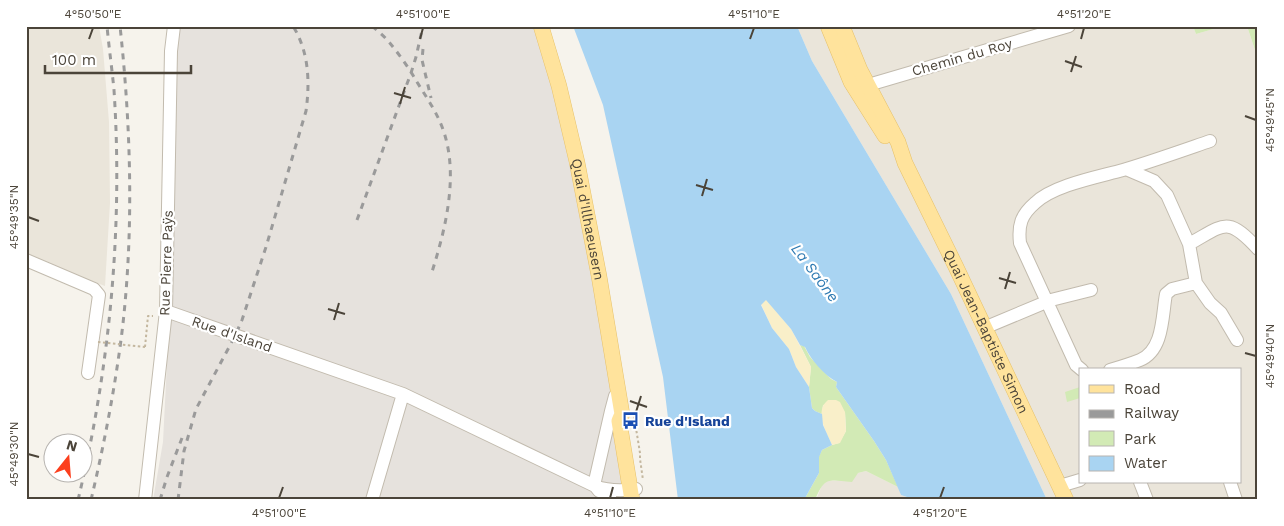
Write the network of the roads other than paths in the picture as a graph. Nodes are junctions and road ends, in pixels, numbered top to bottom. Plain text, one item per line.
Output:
1 (174, 26) edge
2 (541, 26) edge
3 (828, 26) edge
4 (842, 26) edge
5 (1069, 26) edge
6 (862, 89) junction
7 (1210, 141) dead end
8 (1126, 169) junction
9 (1189, 244) junction
10 (1258, 249) edge
11 (26, 260) edge
12 (1196, 283) junction
13 (1091, 290) dead end
14 (1047, 302) junction
15 (166, 311) junction
16 (984, 328) junction
17 (1237, 340) dead end
18 (1080, 368) edge
19 (1116, 368) edge
20 (88, 373) dead end
21 (403, 394) junction
22 (619, 395) junction
23 (1079, 481) edge
24 (595, 483) junction
25 (1141, 484) edge
26 (1231, 484) edge
27 (1063, 493) edge
28 (634, 495) edge
29 (145, 500) edge
30 (372, 500) edge
31 (611, 500) edge
32 (1147, 500) edge
33 (1236, 500) edge

1 - 15 street, Rue Pierre Paÿs
2 - 22 main road, Quai d'Illhaeusern
3 - 6 main road, Quai Jean-Baptiste Simon
4 - 6 main road, Quai Jean-Baptiste Simon
5 - 6 street, Chemin du Roy
6 - 16 main road, Quai Jean-Baptiste Simon
7 - 8 street
8 - 9 street
8 - 14 street
9 - 10 street
9 - 12 street
11 - 20 street
12 - 17 street
12 - 19 street
13 - 14 street
14 - 16 street
14 - 18 street
15 - 21 street, Rue d'Island
15 - 29 street, Rue Pierre Paÿs
16 - 27 main road, Quai Jean-Baptiste Simon
21 - 24 street, Rue d'Island
21 - 30 street
22 - 24 street
22 - 28 main road, Quai d'Illhaeusern
23 - 27 street
24 - 28 street, Rue d'Island
24 - 31 street
25 - 32 street
26 - 33 street

